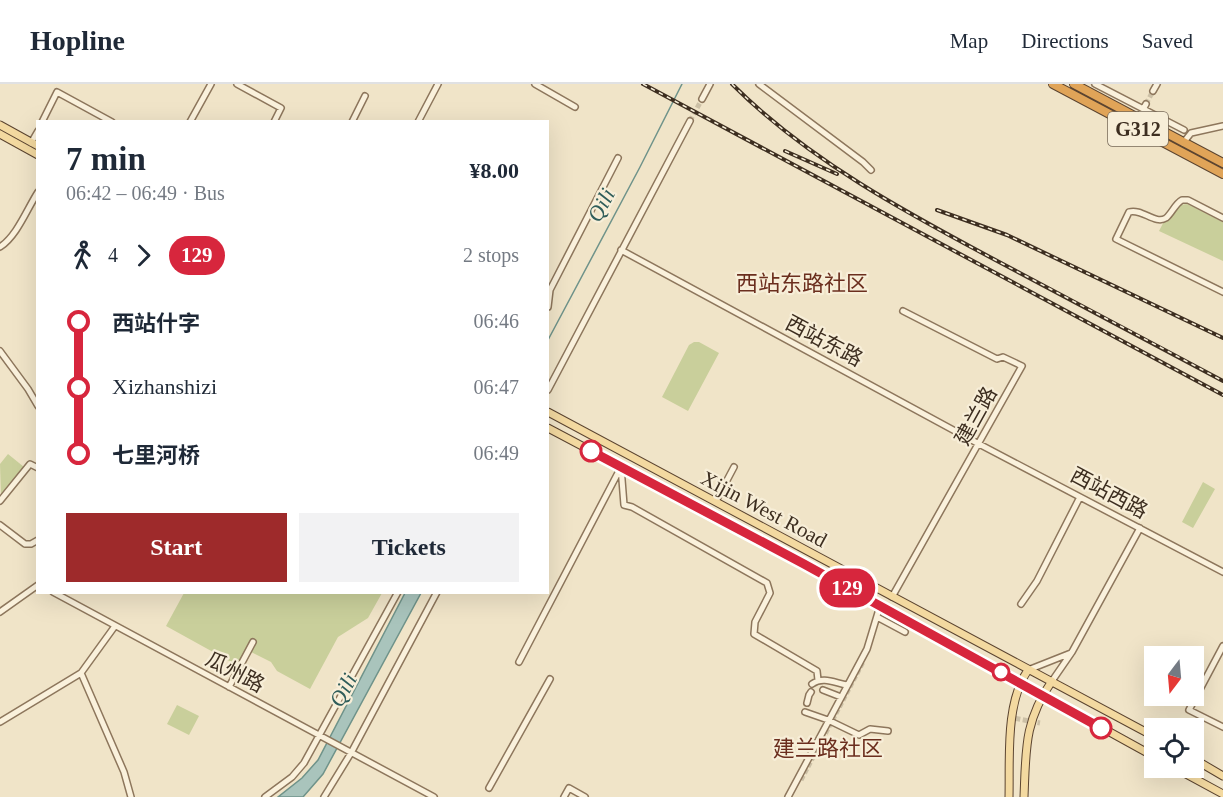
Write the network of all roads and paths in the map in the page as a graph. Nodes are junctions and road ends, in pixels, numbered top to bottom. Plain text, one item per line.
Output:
1 (211, 84) edge
2 (237, 84) edge
3 (438, 84) edge
4 (535, 84) edge
5 (710, 84) edge
6 (759, 84) edge
7 (1053, 84) edge
8 (1074, 84) edge
9 (1095, 84) edge
10 (1157, 84) edge
11 (1153, 91) tunnel mouth
12 (365, 96) dead end
13 (702, 99) tunnel mouth
14 (1145, 106) junction
15 (575, 107) dead end
16 (1138, 119) junction
17 (43, 120) edge
18 (108, 120) edge
19 (191, 120) edge
20 (275, 120) edge
21 (353, 120) edge
22 (419, 120) edge
23 (690, 121) tunnel mouth
24 (0, 125) edge
25 (1223, 126) edge
26 (1184, 130) dead end
27 (0, 134) edge
28 (1183, 142) junction
29 (34, 144) edge
30 (36, 154) edge
31 (618, 158) dead end
32 (1223, 163) edge
33 (871, 170) dead end
34 (1223, 174) edge
35 (36, 195) edge
36 (1223, 218) edge
37 (0, 247) edge
38 (621, 250) junction
39 (1223, 292) edge
40 (549, 298) edge
41 (903, 311) dead end
42 (0, 351) edge
43 (549, 388) edge
44 (36, 402) edge
45 (549, 413) edge
46 (549, 429) edge
47 (979, 444) junction
48 (634, 457) junction
49 (36, 467) edge
50 (734, 467) dead end
51 (623, 469) junction
52 (1080, 497) junction
53 (0, 501) edge
54 (716, 501) junction
55 (0, 525) edge
56 (1140, 528) junction
57 (36, 541) edge
58 (1223, 572) edge
59 (36, 586) edge
60 (57, 594) edge
61 (397, 594) edge
62 (436, 594) edge
63 (892, 597) junction
64 (1021, 604) dead end
65 (880, 606) junction
66 (0, 612) edge
67 (877, 617) junction
68 (115, 626) junction
69 (905, 632) dead end
70 (253, 642) dead end
71 (1223, 646) edge
72 (1072, 652) junction
73 (519, 662) dead end
74 (1028, 670) junction
75 (81, 673) junction
76 (550, 679) dead end
77 (818, 680) junction
78 (1052, 681) junction
79 (1019, 682) junction
80 (812, 684) dead end
81 (847, 685) junction
82 (229, 687) junction
83 (823, 690) dead end
84 (811, 692) dead end
85 (1042, 696) junction
86 (841, 697) junction
87 (807, 703) dead end
88 (805, 712) dead end
89 (828, 720) junction
90 (0, 723) edge
91 (1223, 727) edge
92 (888, 731) dead end
93 (1144, 731) edge
94 (320, 736) junction
95 (1144, 751) edge
96 (351, 753) junction
97 (1204, 765) edge
98 (1223, 776) edge
99 (1193, 778) edge
100 (489, 788) dead end
101 (1223, 794) edge
102 (131, 797) edge
103 (265, 797) edge
104 (324, 797) edge
105 (434, 797) edge
106 (564, 797) edge
107 (585, 797) edge
108 (788, 797) edge
109 (1009, 797) edge
110 (1024, 797) edge

1 - 19 street
2 - 20 street
3 - 22 street
4 - 15 street
5 - 13 street
6 - 33 street
7 - 34 highway, G312
8 - 16 highway, G312
9 - 14 street
10 - 11 street
12 - 21 street
14 - 16 street
14 - 26 street
16 - 28 highway, G312
17 - 18 street
23 - 38 street
24 - 29 main road
25 - 28 street
27 - 30 main road
28 - 32 highway, G312
31 - 40 street
35 - 37 street
36 - 39 street
38 - 43 street
38 - 47 street, 西站东路
41 - 47 street, 建兰路
42 - 44 street
45 - 48 main road, Xijin West Road
46 - 51 main road, Xijin West Road
47 - 52 street, 西站西路
47 - 63 street, 建兰路
48 - 51 main road
48 - 54 main road, Xijin West Road
49 - 53 street
50 - 54 street
51 - 65 main road, Xijin West Road
51 - 73 street
51 - 77 street
52 - 56 street, 西站西路
52 - 64 street
54 - 63 main road, Xijin West Road
55 - 57 street
56 - 58 street, 西站西路
56 - 72 street
59 - 66 street
60 - 68 street, 瓜州路
61 - 94 street
62 - 96 street
63 - 74 main road, Xijin West Road
65 - 67 street
65 - 79 main road, Xijin West Road
67 - 69 street
67 - 81 street
68 - 75 street
68 - 82 street, 瓜州路
70 - 82 street
71 - 91 street
72 - 74 street
72 - 78 street
74 - 78 main road, Xijin West Road
74 - 79 main road
75 - 90 street
75 - 102 street
76 - 100 street
77 - 80 street
77 - 81 street
78 - 85 main road
78 - 93 main road, Xijin West Road
79 - 85 main road, Xijin West Road
79 - 109 main road
81 - 86 street
82 - 94 street, 瓜州路
83 - 86 street
84 - 87 street
85 - 95 main road, Xijin West Road
85 - 110 main road
86 - 89 street
88 - 89 street
89 - 92 street
89 - 108 street
94 - 96 street, 瓜州路
94 - 103 street
96 - 104 street
96 - 105 street, 瓜州路
97 - 98 main road
99 - 101 main road
106 - 107 street

